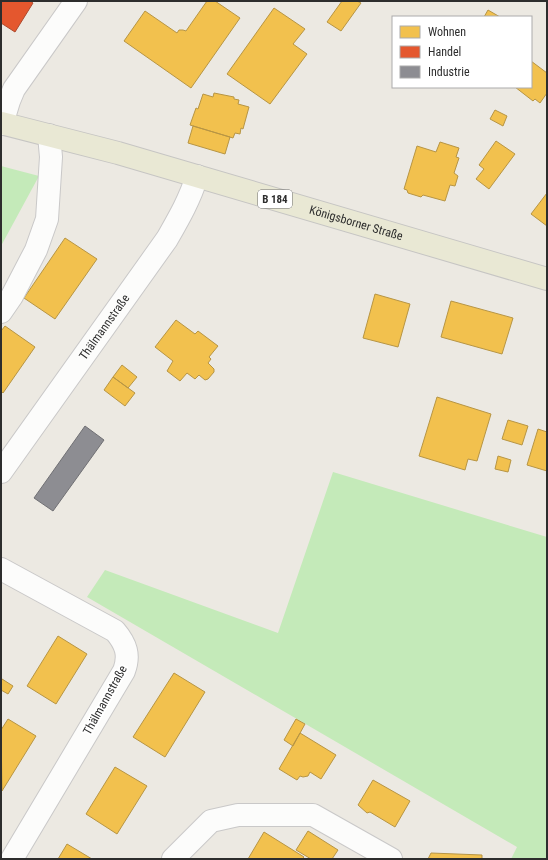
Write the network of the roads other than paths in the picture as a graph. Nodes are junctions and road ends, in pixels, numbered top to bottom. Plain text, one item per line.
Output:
1 (76, 1) edge
2 (2, 124) edge
3 (49, 135) junction
4 (197, 176) junction
5 (547, 279) edge
6 (1, 312) edge
7 (1, 472) edge
8 (1, 569) edge
9 (12, 859) edge
10 (173, 859) edge
11 (391, 859) edge

1 - 2 street, Königsborner Straße
2 - 3 main road, Königsborner Straße / B 184
3 - 4 main road, Königsborner Straße / B 184
3 - 6 street
4 - 5 main road, Königsborner Straße / B 184
4 - 7 street, Thälmannstraße
8 - 9 street, Thälmannstraße
10 - 11 street

